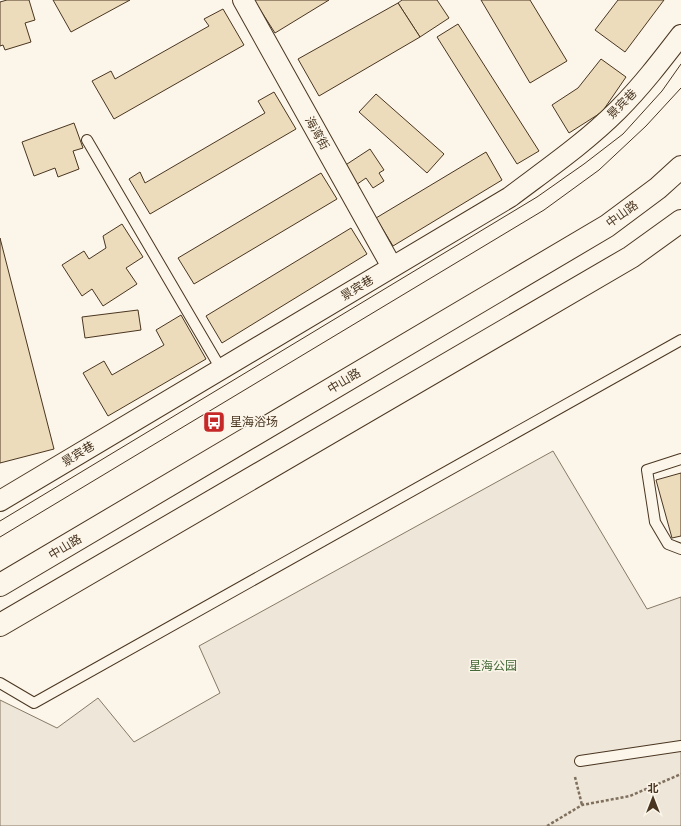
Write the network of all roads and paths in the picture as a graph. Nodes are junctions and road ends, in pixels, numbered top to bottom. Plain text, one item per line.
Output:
1 (243, 0) edge
2 (681, 35) edge
3 (87, 140) dead end
4 (681, 167) edge
5 (681, 220) edge
6 (392, 267) junction
7 (681, 340) edge
8 (221, 369) junction
9 (681, 459) edge
10 (0, 501) edge
11 (681, 549) edge
12 (21, 572) junction
13 (0, 579) edge
14 (0, 585) edge
15 (0, 625) edge
16 (0, 683) edge
17 (681, 746) edge
18 (580, 761) joint
19 (681, 774) edge
20 (582, 805) junction
21 (547, 826) edge

1 - 6 street, 海湾街
2 - 6 street, 景宾巷
3 - 8 lane
4 - 12 highway, 中山路
5 - 15 highway
6 - 8 street, 景宾巷
7 - 16 lane
8 - 10 street, 景宾巷
9 - 11 lane
12 - 13 highway
12 - 14 highway, 中山路
17 - 18 lane
18 - 20 path
19 - 20 path
20 - 21 path

